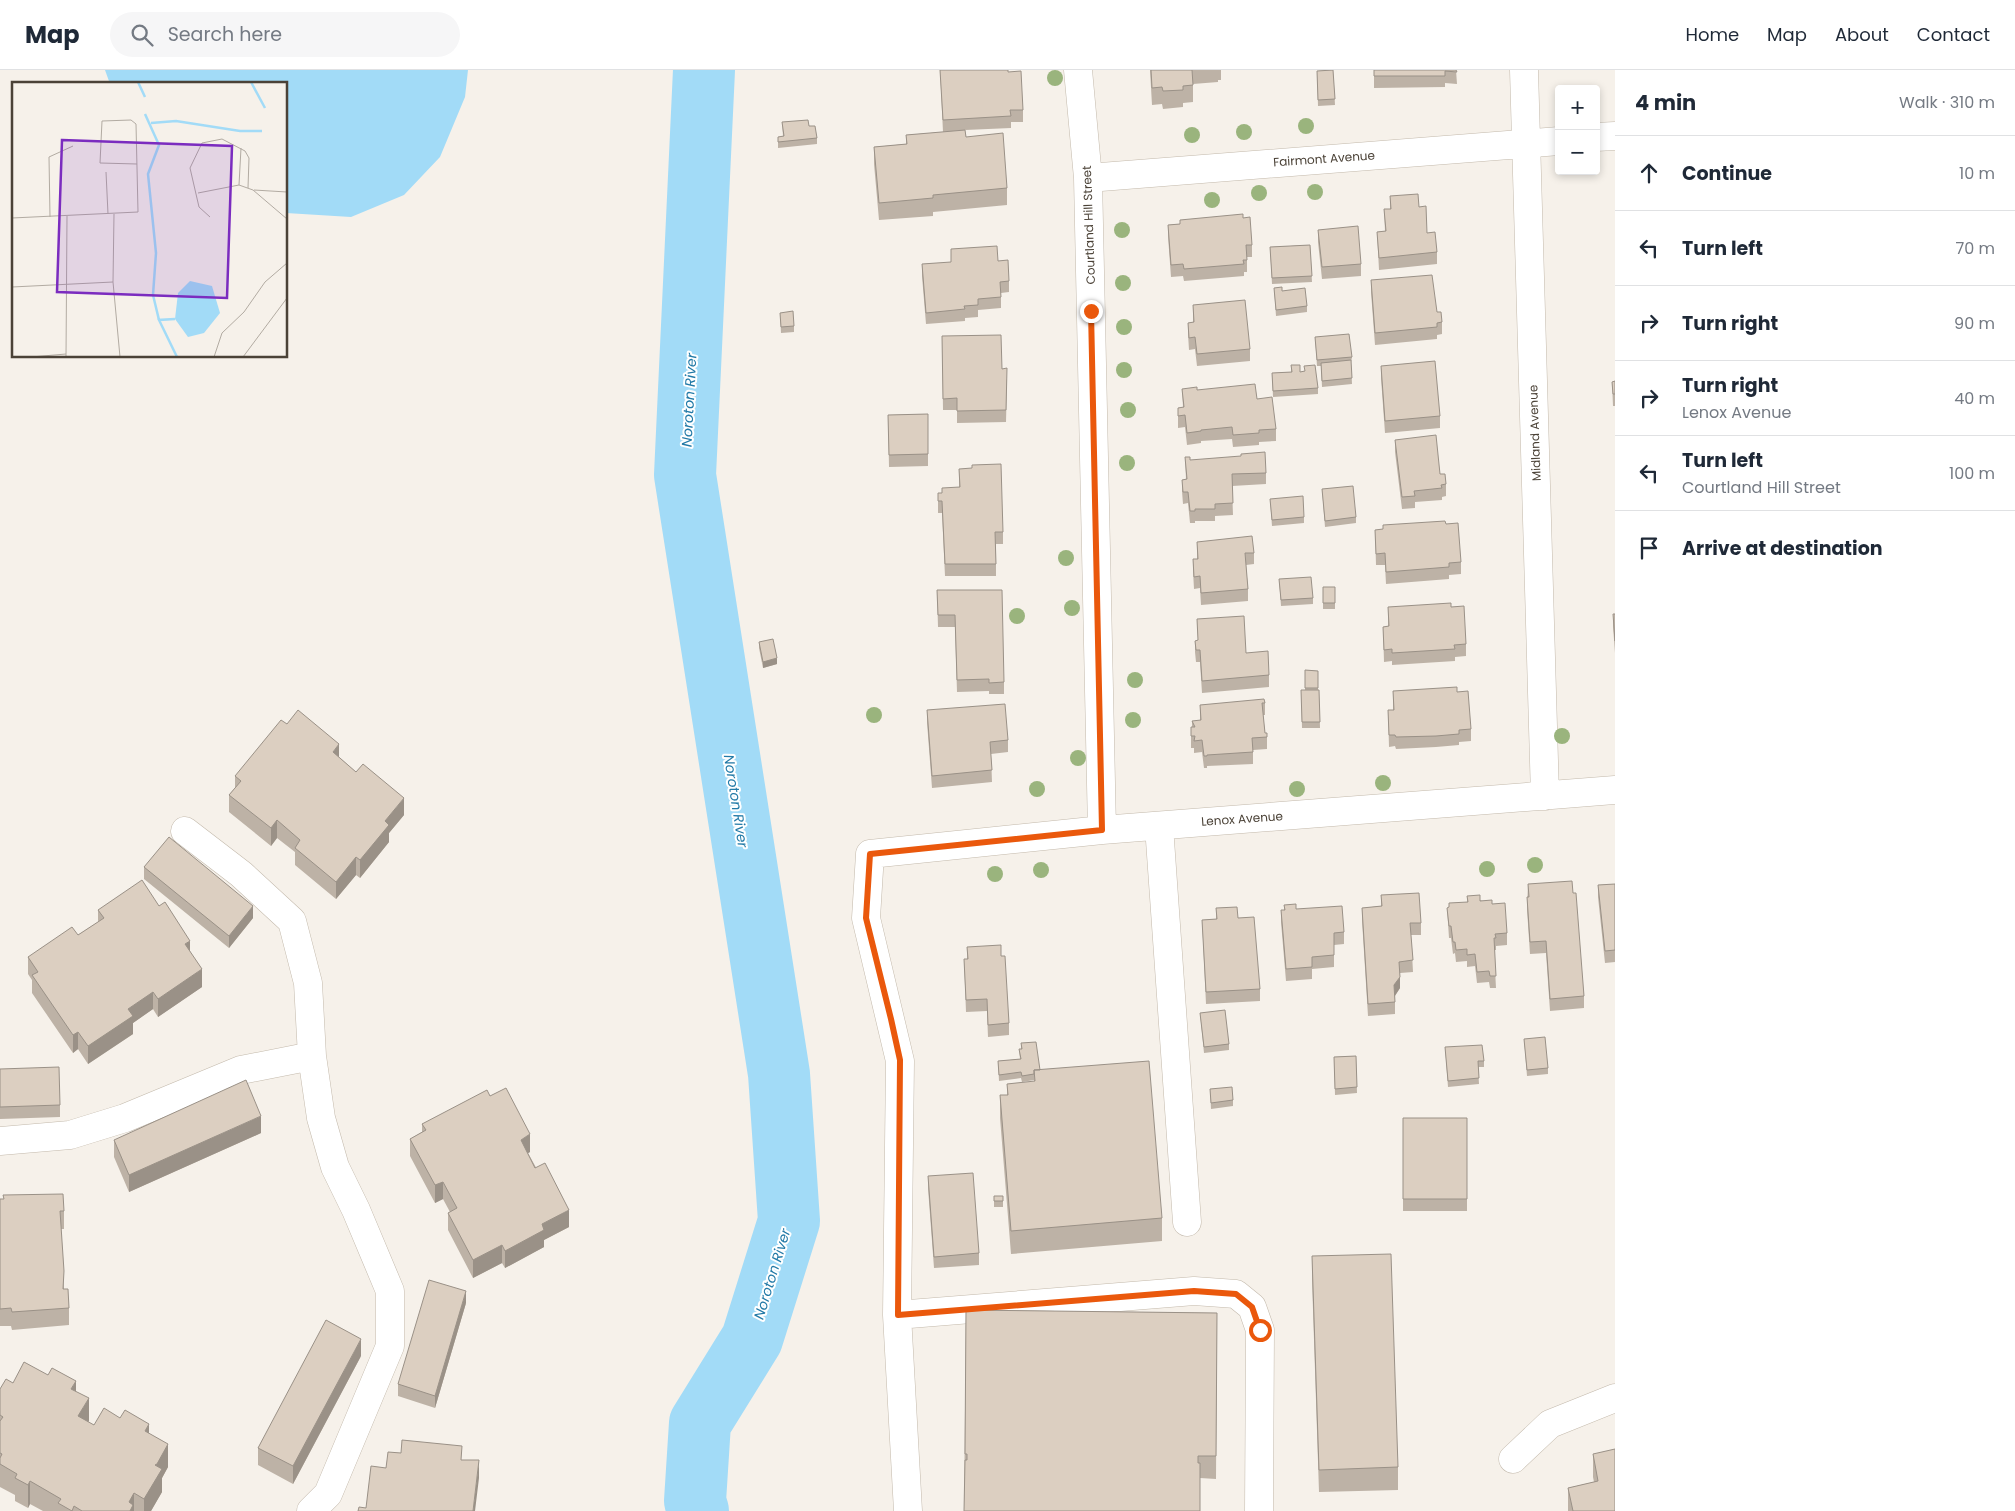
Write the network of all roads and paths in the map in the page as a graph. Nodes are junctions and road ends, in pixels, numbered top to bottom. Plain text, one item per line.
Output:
1 (1078, 70) edge
2 (1524, 70) edge
3 (1615, 136) edge
4 (1600, 137) edge
5 (1555, 141) edge
6 (1526, 144) junction
7 (1088, 178) junction
8 (1615, 790) edge
9 (1545, 796) junction
10 (1159, 826) junction
11 (1102, 830) junction
12 (185, 831) dead end
13 (312, 1056) junction
14 (0, 1140) edge
15 (1187, 1222) dead end
16 (898, 1315) junction
17 (1615, 1398) edge
18 (1513, 1459) dead end
19 (311, 1511) edge
20 (908, 1511) edge
21 (1259, 1511) edge

1 - 7 street, Courtland Hill Street
2 - 6 street, Midland Avenue
3 - 4 street
5 - 6 street, Fairmont Avenue
6 - 7 street, Fairmont Avenue
6 - 9 street, Midland Avenue
7 - 11 street, Courtland Hill Street
8 - 9 street, Lenox Avenue
9 - 10 street, Lenox Avenue
10 - 11 street, Lenox Avenue
10 - 15 street
11 - 16 street, Lenox Avenue
12 - 13 street
13 - 14 street
13 - 19 street
16 - 20 street
16 - 21 street
17 - 18 street

